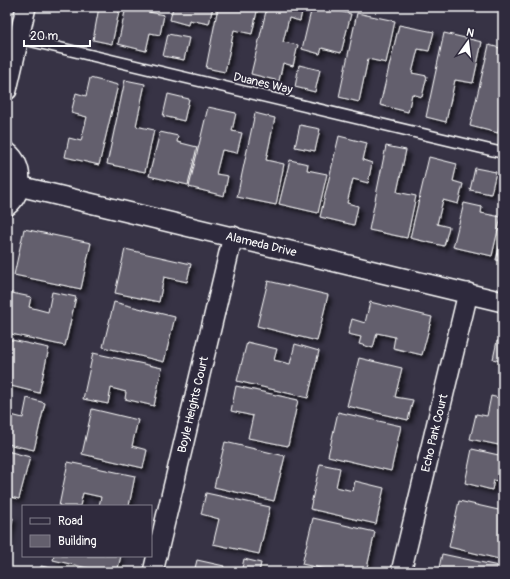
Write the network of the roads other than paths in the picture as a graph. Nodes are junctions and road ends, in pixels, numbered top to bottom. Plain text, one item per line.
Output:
1 (26, 7) edge
2 (18, 38) junction
3 (7, 90) edge
4 (7, 152) edge
5 (503, 153) edge
6 (19, 186) junction
7 (7, 206) edge
8 (233, 236) junction
9 (468, 293) junction
10 (503, 302) edge
11 (153, 572) edge
12 (402, 572) edge

1 - 2 street
2 - 3 street
2 - 5 lane, Duanes Way
4 - 6 street
6 - 7 street
6 - 8 street, Alameda Drive
8 - 9 street, Alameda Drive
8 - 11 street, Boyle Heights Court
9 - 10 street, Alameda Drive
9 - 12 street, Echo Park Court

